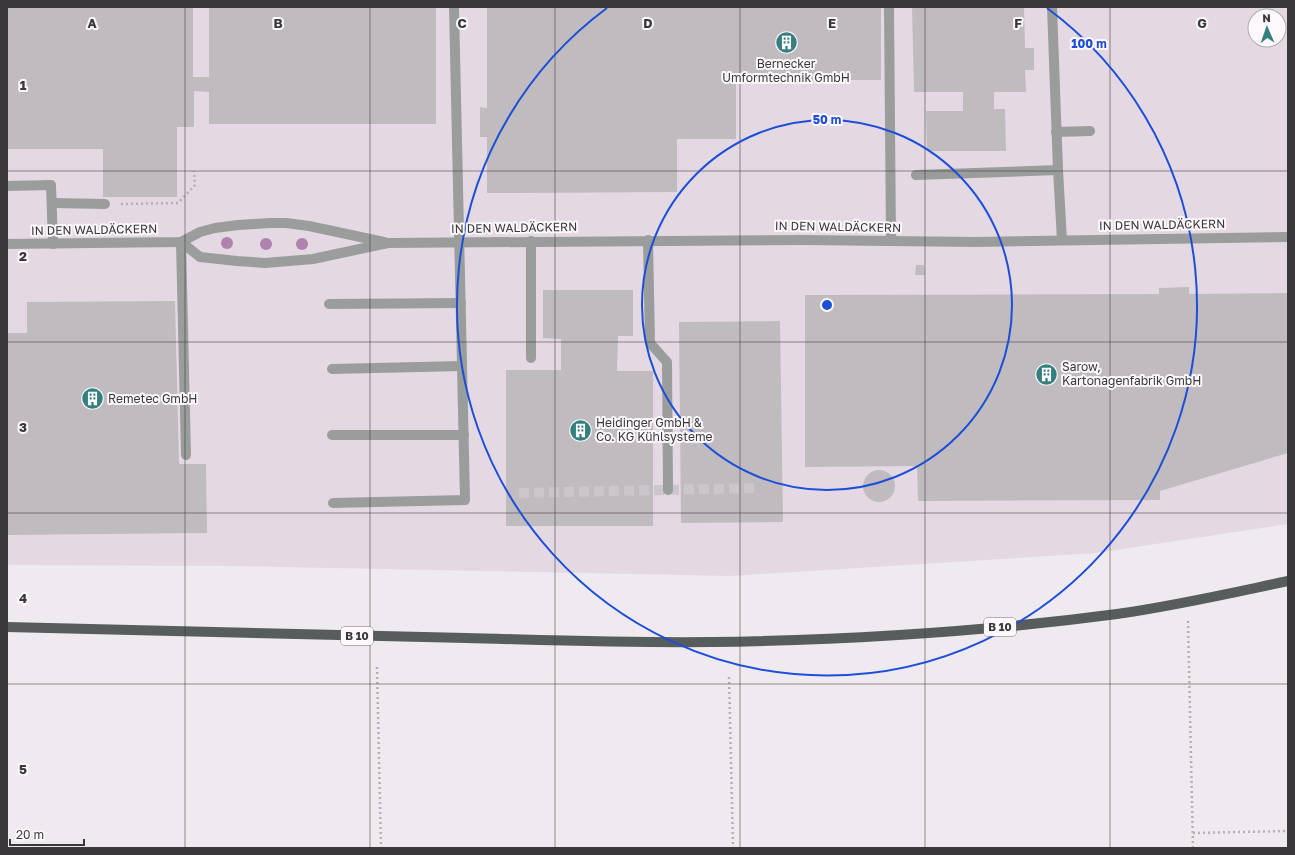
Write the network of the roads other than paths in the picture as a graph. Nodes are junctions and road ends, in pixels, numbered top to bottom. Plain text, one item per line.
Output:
1 (454, 7) edge
2 (889, 7) edge
3 (1052, 7) edge
4 (1090, 131) dead end
5 (1056, 132) junction
6 (1058, 170) junction
7 (916, 175) dead end
8 (7, 186) edge
9 (52, 203) junction
10 (105, 204) road end
11 (1288, 237) edge
12 (648, 240) junction
13 (1062, 240) junction
14 (531, 241) junction
15 (891, 241) junction
16 (181, 242) junction
17 (459, 242) junction
18 (388, 243) junction
19 (7, 244) edge
20 (53, 244) junction
21 (461, 302) junction
22 (329, 304) dead end
23 (531, 358) dead end
24 (462, 366) junction
25 (332, 369) dead end
26 (332, 435) dead end
27 (464, 435) junction
28 (186, 455) dead end
29 (668, 490) dead end
30 (333, 503) dead end
31 (1288, 581) edge
32 (7, 627) edge

1 - 17 street
2 - 15 street
3 - 5 street
4 - 5 street
5 - 6 street
6 - 7 street
6 - 13 street
8 - 9 street
9 - 10 street
9 - 20 street
11 - 13 street, IN DEN WALDÄCKERN
12 - 14 street, IN DEN WALDÄCKERN
12 - 15 street, IN DEN WALDÄCKERN
12 - 29 street
13 - 15 street, IN DEN WALDÄCKERN
14 - 17 street, IN DEN WALDÄCKERN
14 - 23 street
16 - 18 street, IN DEN WALDÄCKERN
16 - 18 street, IN DEN WALDÄCKERN
16 - 20 street, IN DEN WALDÄCKERN
16 - 28 street
17 - 18 street, IN DEN WALDÄCKERN
17 - 21 street
19 - 20 street, IN DEN WALDÄCKERN
21 - 22 street
21 - 24 street
24 - 25 street
24 - 27 street
26 - 27 street
27 - 30 street
31 - 32 main road, B 10

